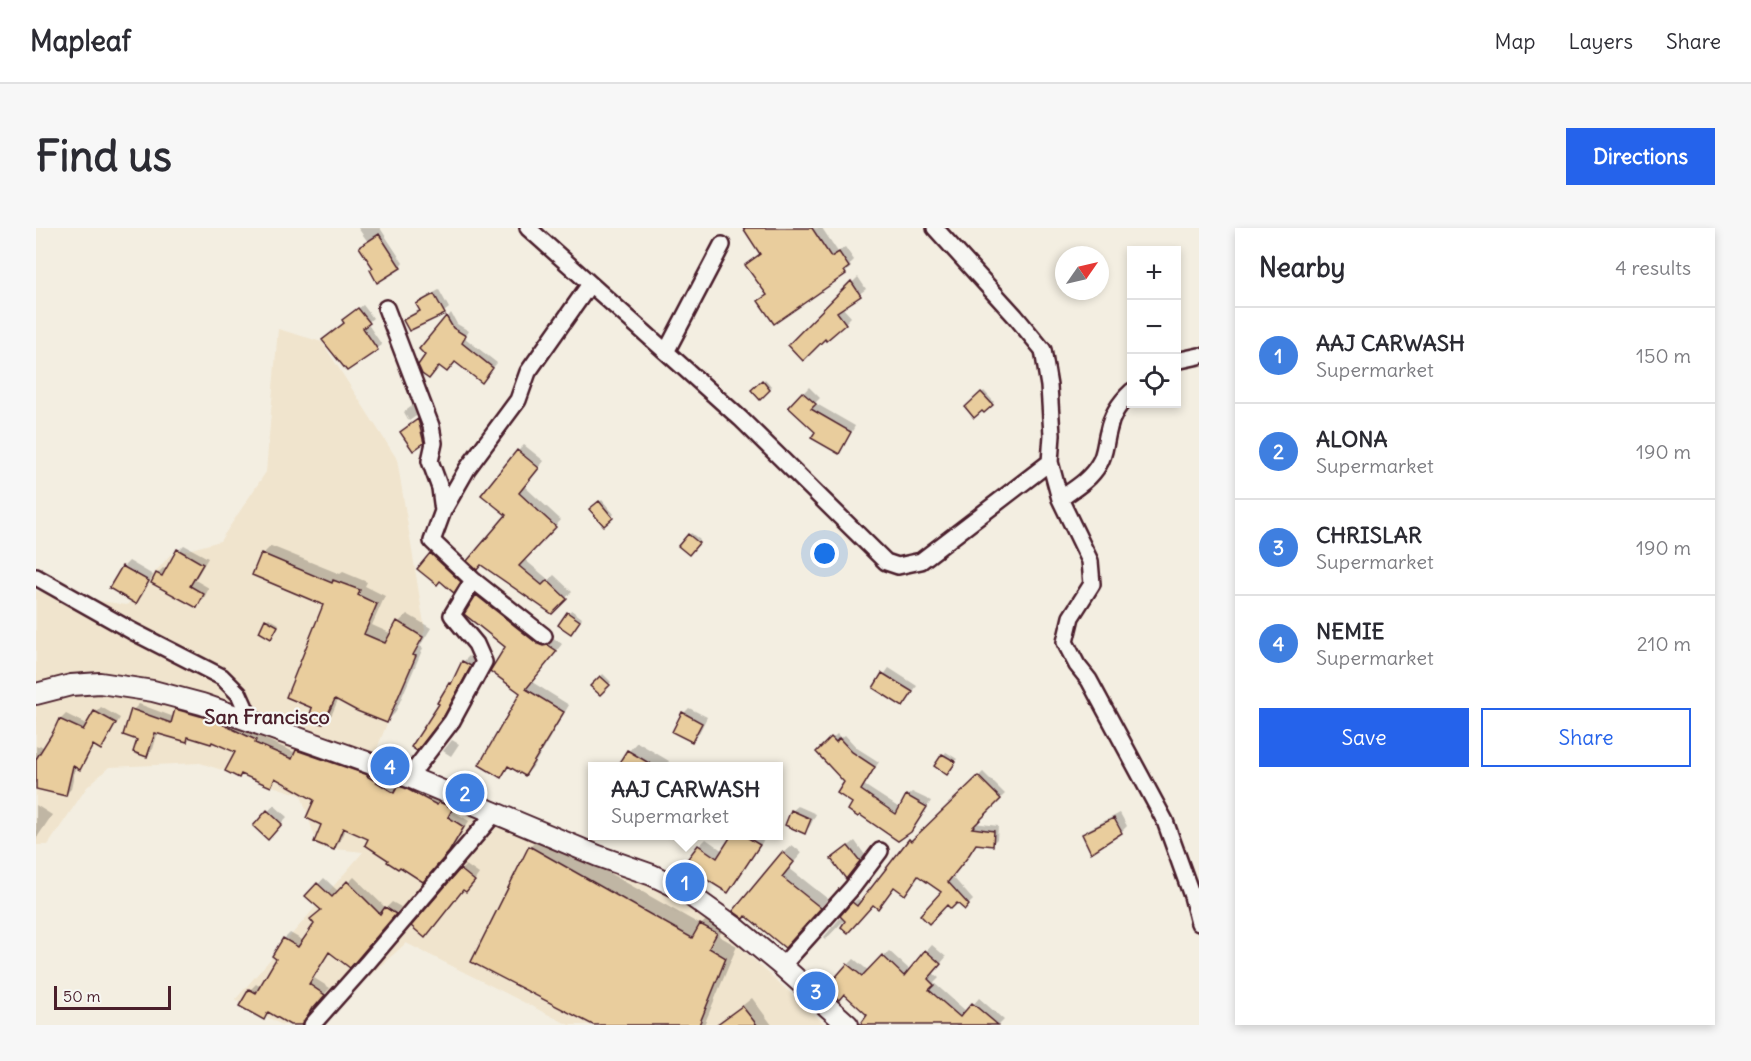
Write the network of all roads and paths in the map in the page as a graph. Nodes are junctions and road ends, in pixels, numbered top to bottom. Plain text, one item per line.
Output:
1 (528, 228) edge
2 (936, 228) edge
3 (722, 245) dead end
4 (590, 284) junction
5 (386, 308) dead end
6 (666, 352) junction
7 (1199, 356) edge
8 (1181, 360) edge
9 (1127, 395) edge
10 (1050, 462) junction
11 (1060, 499) junction
12 (443, 511) junction
13 (36, 577) edge
14 (473, 580) junction
15 (544, 636) dead end
16 (36, 694) edge
17 (251, 721) junction
18 (409, 777) junction
19 (495, 813) junction
20 (880, 852) dead end
21 (1199, 923) edge
22 (782, 966) junction
23 (312, 1025) edge
24 (848, 1025) edge

1 - 4 street
2 - 10 street
3 - 6 street
4 - 6 street
4 - 12 street
5 - 12 street
6 - 10 street
7 - 8 street
9 - 11 street
10 - 11 street
11 - 21 street
12 - 14 street
13 - 17 street
14 - 15 street
14 - 18 street
16 - 17 main road
17 - 18 main road
18 - 19 main road
19 - 22 main road
19 - 23 street
20 - 22 street
22 - 24 main road

